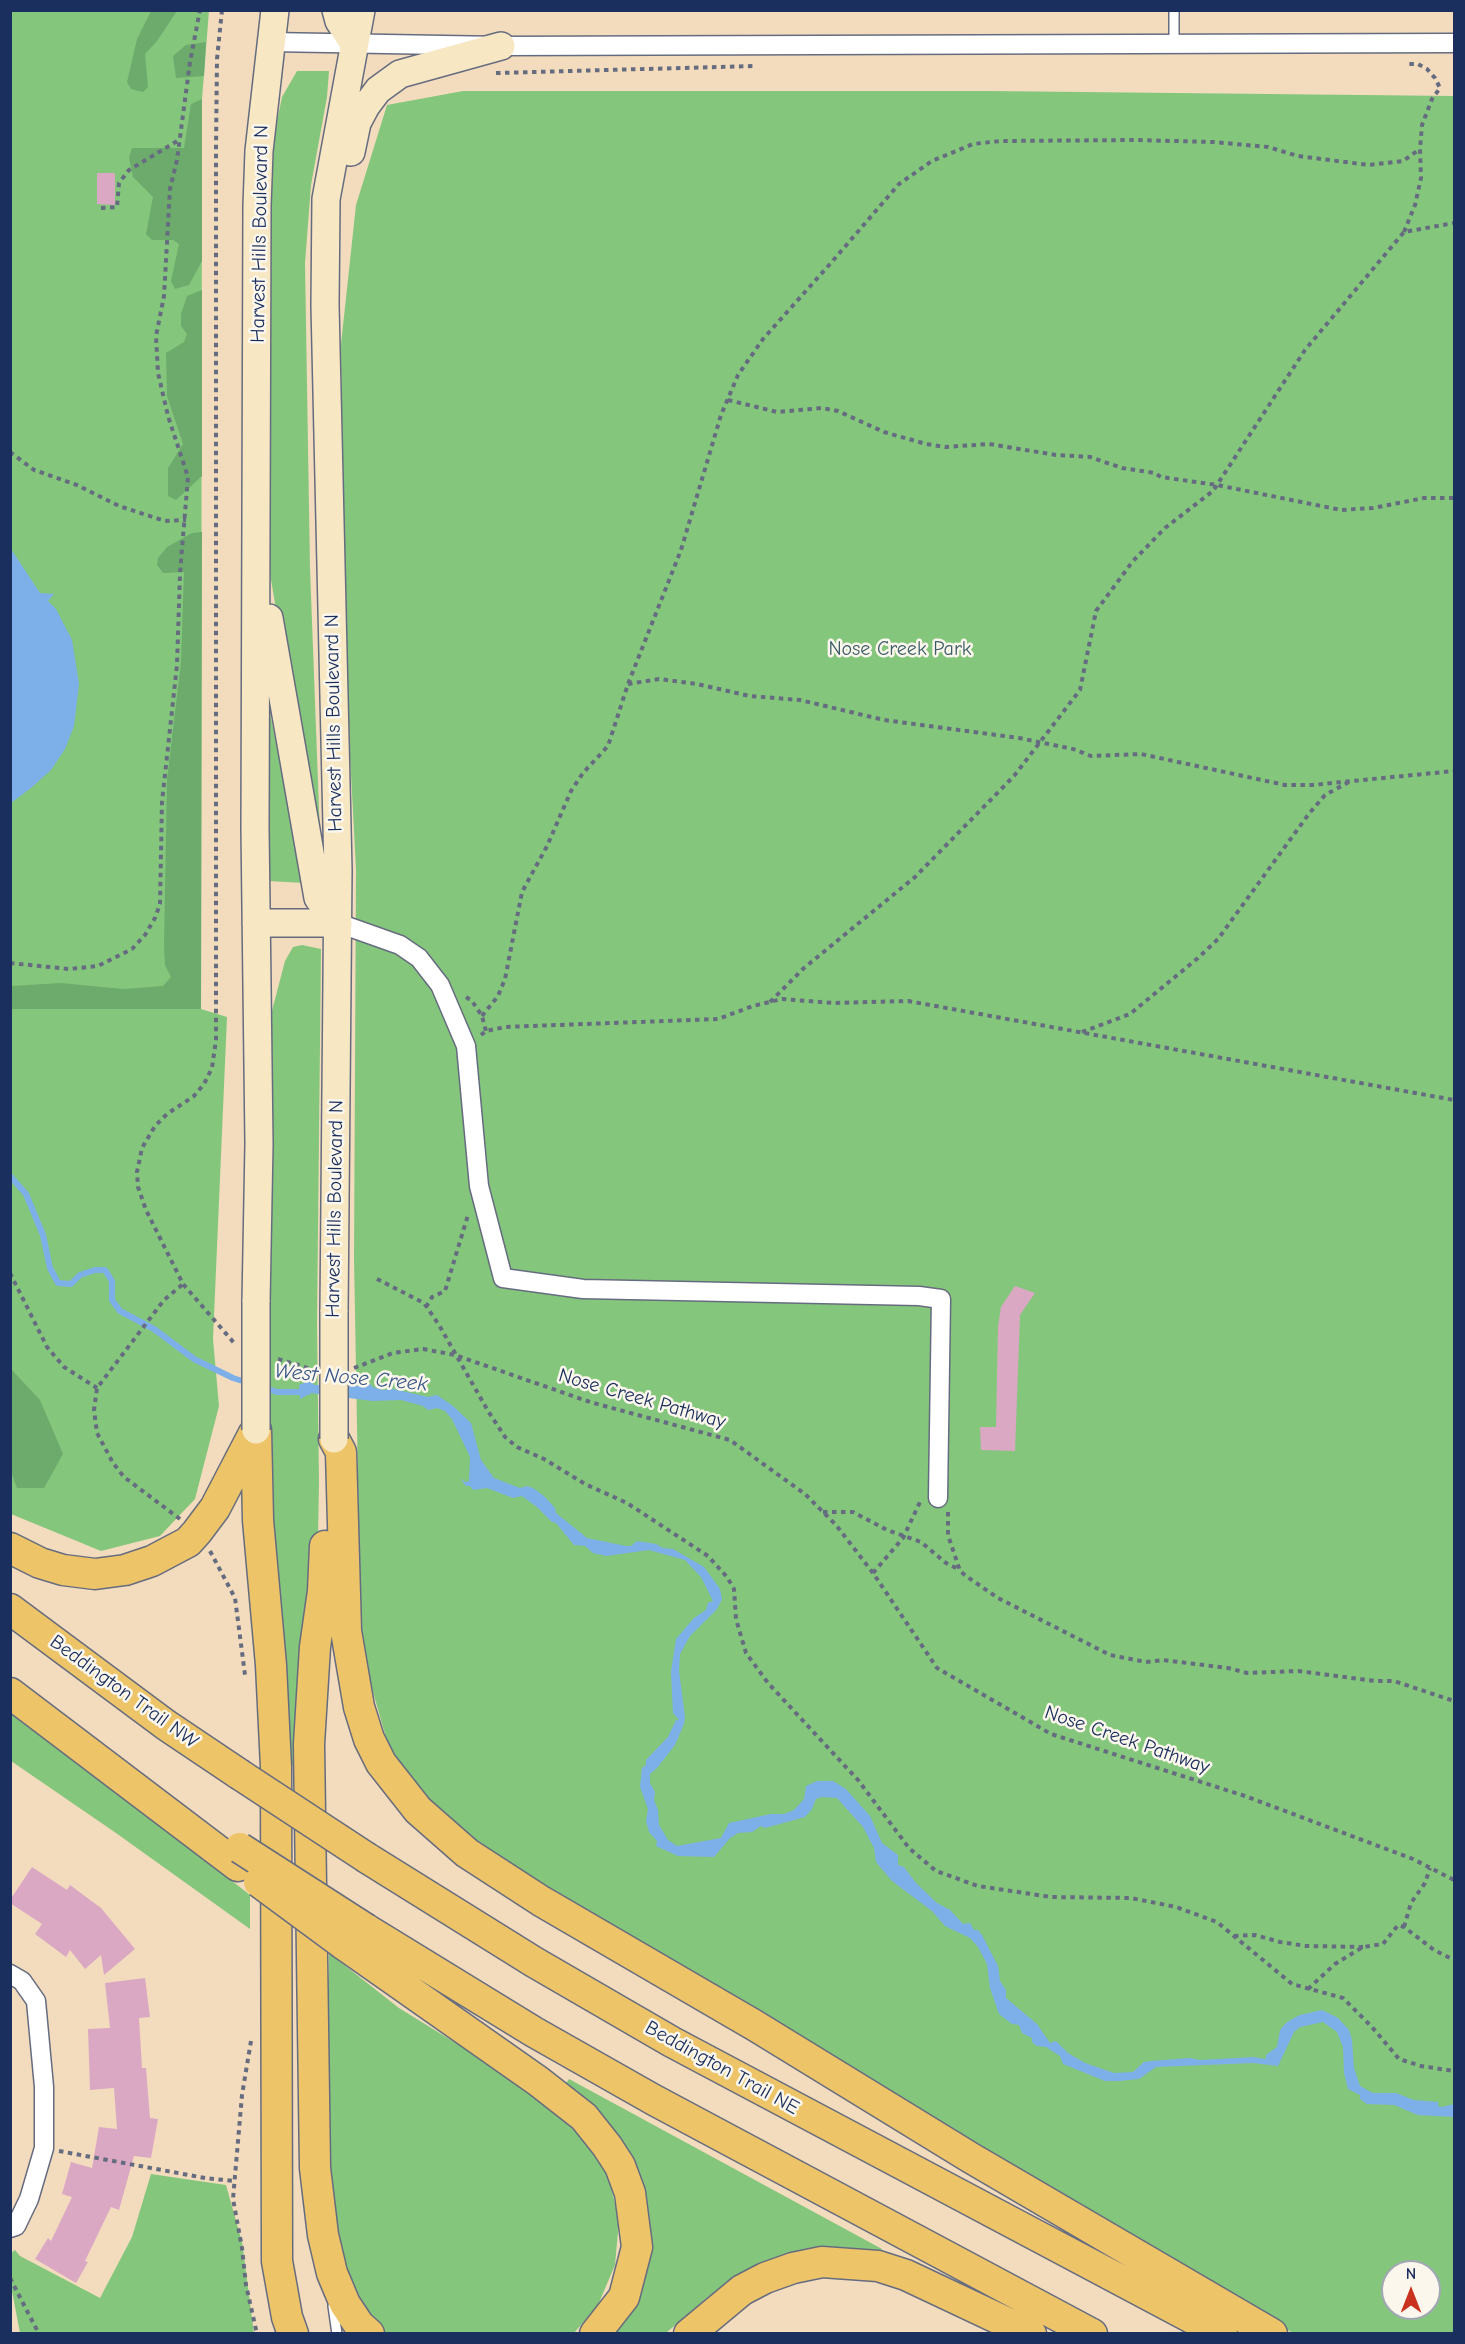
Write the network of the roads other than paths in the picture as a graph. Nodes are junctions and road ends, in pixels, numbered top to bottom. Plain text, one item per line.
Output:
1 (275, 10) edge
2 (336, 10) edge
3 (361, 10) edge
4 (1174, 10) edge
5 (270, 42) junction
6 (1455, 43) edge
7 (354, 44) junction
8 (1174, 44) junction
9 (501, 46) junction
10 (325, 295) junction
11 (256, 538) junction
12 (256, 923) junction
13 (338, 923) junction
14 (256, 1430) junction
15 (334, 1439) junction
16 (938, 1498) road end
17 (10, 1548) edge
18 (10, 1609) edge
19 (10, 1693) edge
20 (239, 1774) joint
21 (354, 1936) junction
22 (10, 1974) edge
23 (10, 2228) edge
24 (332, 2273) junction
25 (293, 2334) edge
26 (337, 2334) edge
27 (369, 2334) edge
28 (595, 2334) edge
29 (689, 2334) edge
30 (1031, 2334) edge
31 (1092, 2334) edge
32 (1222, 2334) edge
33 (1272, 2334) edge

1 - 5 main road, Harvest Hills Boulevard N
2 - 7 main road
3 - 7 main road, Harvest Hills Boulevard N
4 - 8 lane
5 - 7 street
5 - 11 main road, Harvest Hills Boulevard N
6 - 8 street
7 - 9 street
7 - 10 main road, Harvest Hills Boulevard N
8 - 9 street
9 - 10 main road
10 - 13 main road, Harvest Hills Boulevard N
11 - 12 main road, Harvest Hills Boulevard N
11 - 13 main road
12 - 13 main road
12 - 14 main road, Harvest Hills Boulevard N, bridge
13 - 15 main road, Harvest Hills Boulevard N, bridge
13 - 16 street
14 - 17 main road
14 - 25 main road
15 - 24 main road
15 - 33 main road
18 - 20 main road, Beddington Trail NW
19 - 21 main road, bridge
20 - 32 main road, Beddington Trail NE, bridge
21 - 28 main road
21 - 31 main road
22 - 23 street
24 - 26 lane
24 - 27 main road
29 - 30 main road

